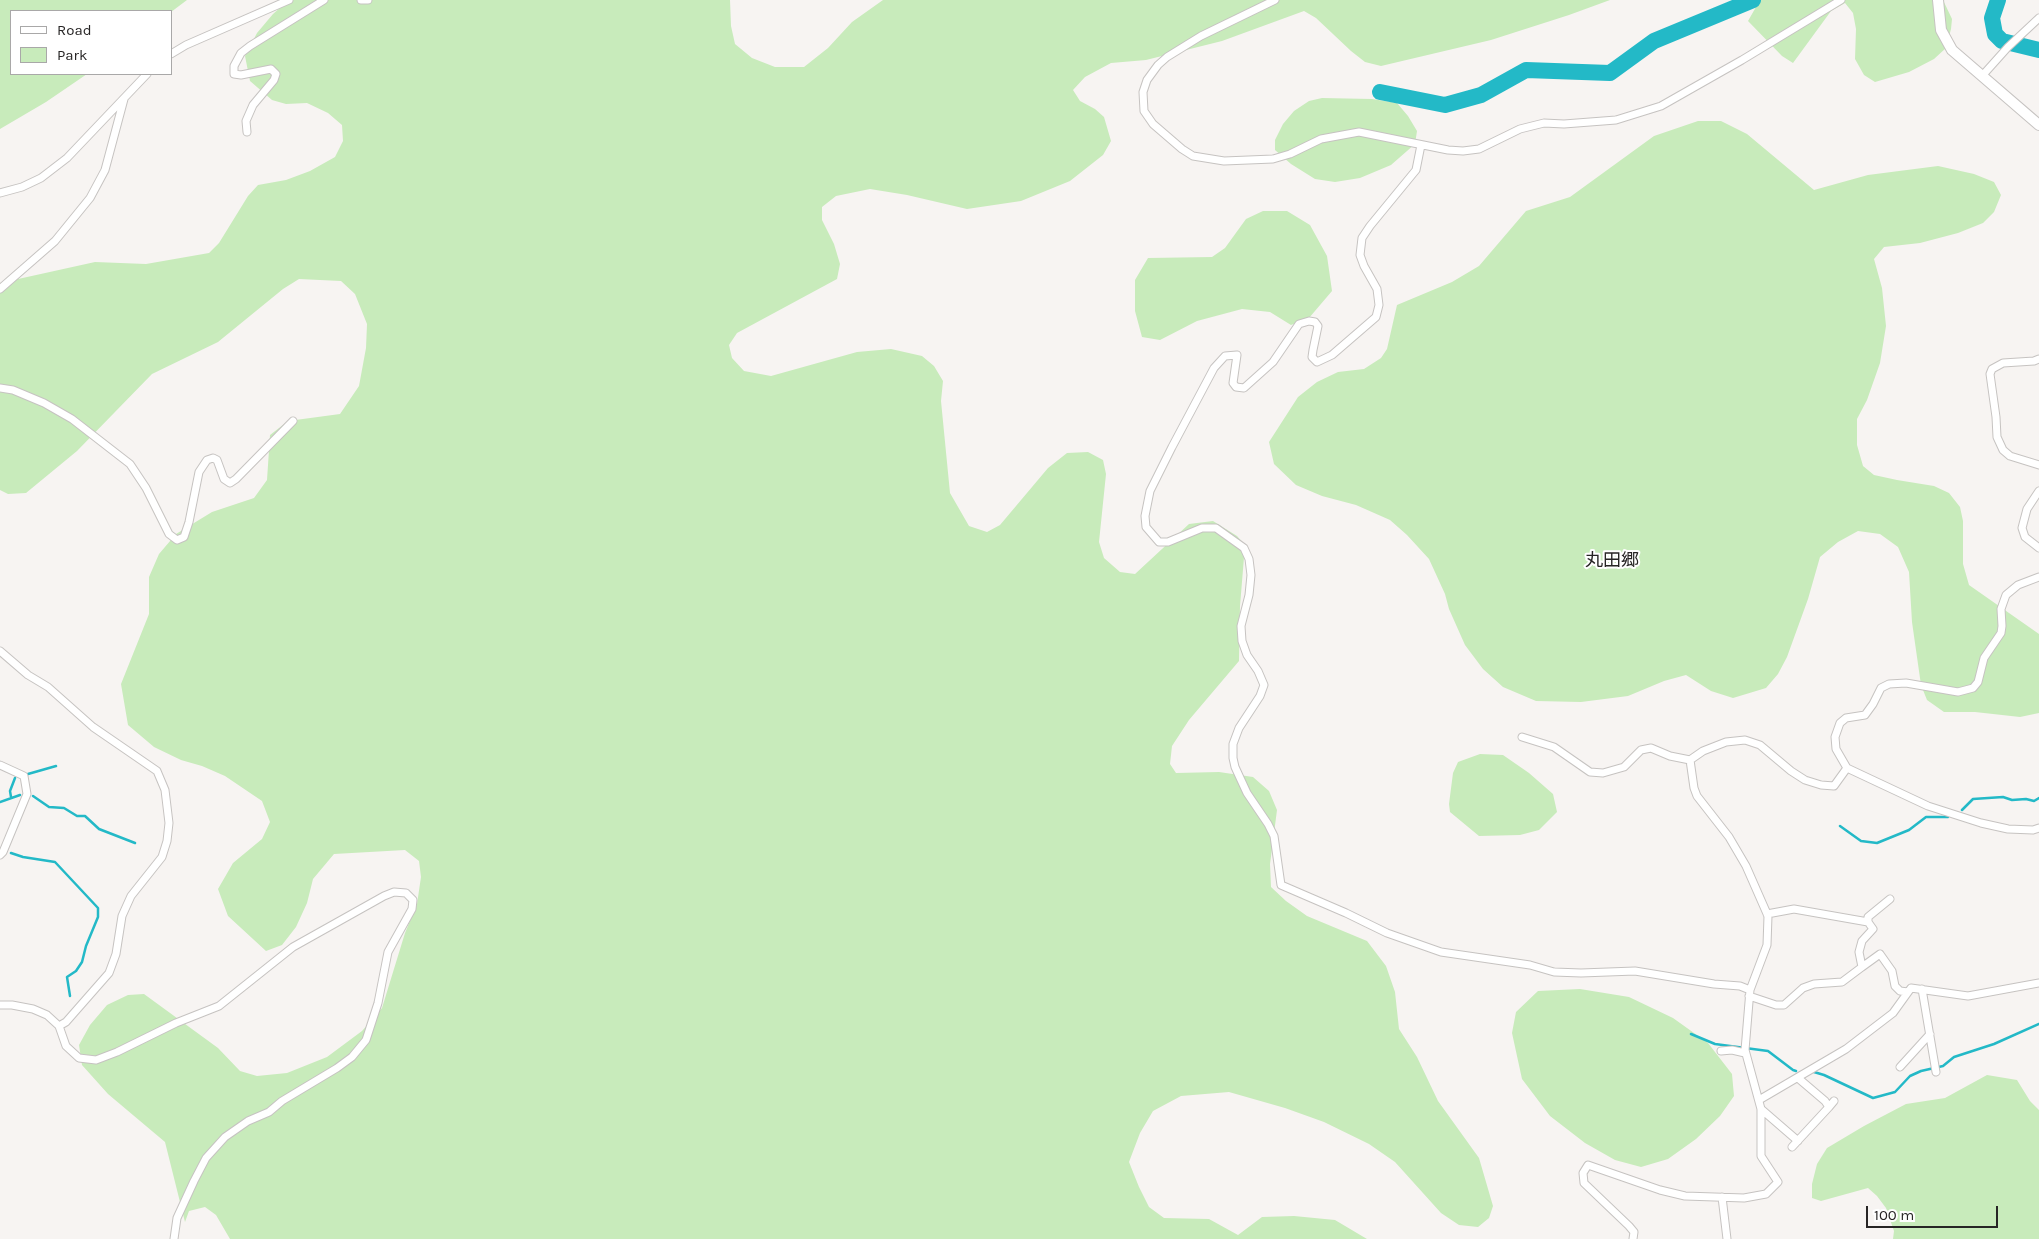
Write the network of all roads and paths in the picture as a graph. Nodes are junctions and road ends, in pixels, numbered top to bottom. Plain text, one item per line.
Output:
1 (289, 0) edge
2 (324, 0) edge
3 (361, 0) edge
4 (368, 0) edge
5 (1275, 0) edge
6 (1841, 0) edge
7 (1935, 1) edge
8 (2039, 18) edge
9 (172, 53) edge
10 (146, 75) edge
11 (1982, 76) junction
12 (124, 99) junction
13 (2039, 124) edge
14 (247, 132) dead end
15 (1421, 145) junction
16 (0, 193) edge
17 (0, 290) edge
18 (2039, 359) edge
19 (0, 388) edge
20 (293, 421) dead end
21 (2039, 465) edge
22 (2039, 491) edge
23 (2039, 548) edge
24 (2039, 577) edge
25 (0, 651) edge
26 (1522, 737) dead end
27 (1690, 760) junction
28 (0, 765) edge
29 (1847, 768) junction
30 (2039, 828) edge
31 (0, 855) edge
32 (1890, 899) dead end
33 (1767, 914) junction
34 (1868, 922) junction
35 (1862, 967) junction
36 (2039, 983) edge
37 (1922, 989) junction
38 (1908, 992) junction
39 (1750, 993) junction
40 (0, 1005) edge
41 (59, 1026) junction
42 (1930, 1034) junction
43 (1745, 1050) junction
44 (1721, 1051) dead end
45 (1900, 1067) dead end
46 (1935, 1068) dead end
47 (1798, 1078) junction
48 (1759, 1100) junction
49 (1834, 1101) dead end
50 (1829, 1107) junction
51 (1761, 1109) junction
52 (1798, 1141) junction
53 (1792, 1147) dead end
54 (1722, 1197) junction
55 (174, 1239) edge
56 (1633, 1239) edge
57 (1727, 1239) edge

1 - 9 street
2 - 14 street
3 - 4 street
5 - 15 street
6 - 15 street
7 - 11 street
8 - 11 street
10 - 12 street
11 - 13 street
12 - 16 street
12 - 17 street
15 - 39 street
18 - 21 street
19 - 20 street
22 - 23 street
24 - 29 street
25 - 41 street
26 - 27 street
27 - 29 street
27 - 33 street
28 - 31 street
29 - 30 street
32 - 34 street
33 - 34 street
33 - 39 street
34 - 35 street
35 - 38 street
35 - 39 street
36 - 37 street
37 - 38 street
37 - 42 street
38 - 47 street
39 - 43 street
40 - 41 street
41 - 55 street
42 - 45 street
42 - 46 street
43 - 44 street
43 - 48 street
47 - 48 street
47 - 50 street
48 - 51 street
49 - 50 street
50 - 52 street
51 - 52 street
51 - 54 street
52 - 53 street
54 - 56 street
54 - 57 street

